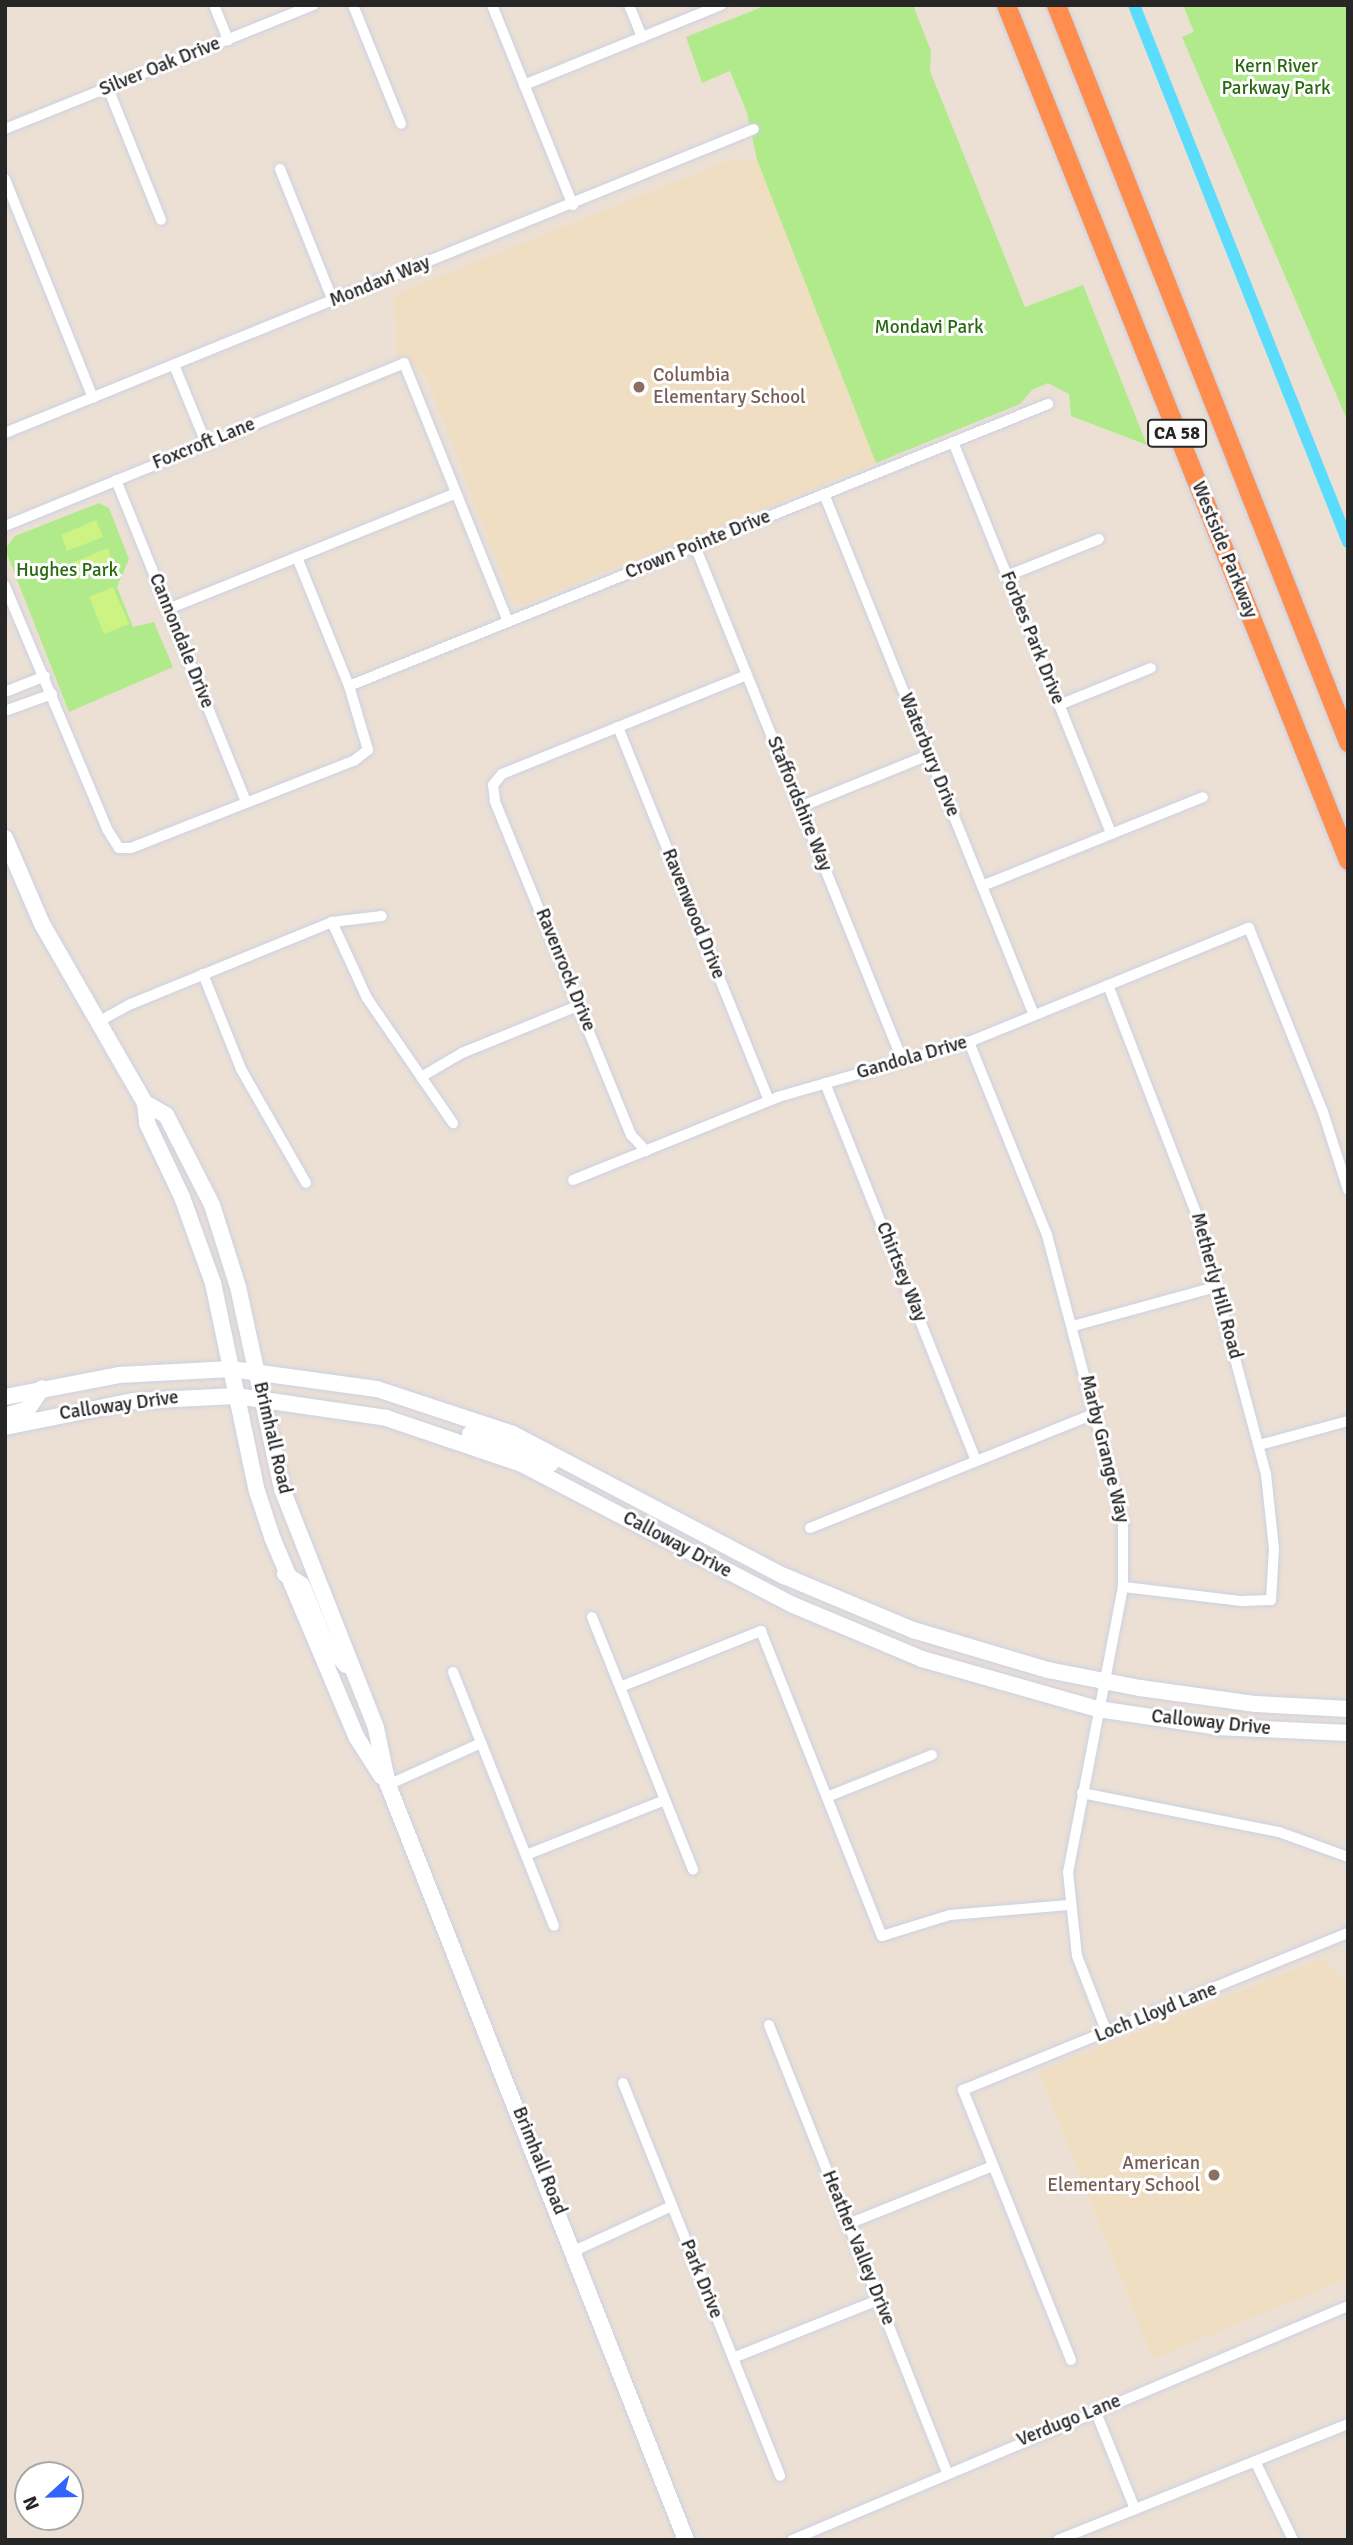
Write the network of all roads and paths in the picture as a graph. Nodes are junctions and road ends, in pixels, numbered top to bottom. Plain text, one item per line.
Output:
1 (214, 5) edge
2 (314, 5) edge
3 (353, 5) edge
4 (492, 5) edge
5 (629, 5) edge
6 (721, 5) edge
7 (1006, 5) edge
8 (1056, 5) edge
9 (642, 37) junction
10 (228, 40) junction
11 (524, 85) junction
12 (108, 88) junction
13 (401, 124) dead end
14 (754, 129) dead end
15 (5, 130) edge
16 (280, 169) dead end
17 (5, 179) edge
18 (573, 205) junction
19 (161, 220) dead end
20 (333, 301) junction
21 (174, 365) junction
22 (93, 398) junction
23 (1048, 404) dead end
24 (5, 433) edge
25 (953, 442) junction
26 (206, 443) junction
27 (116, 480) junction
28 (456, 492) junction
29 (824, 494) junction
30 (5, 526) edge
31 (1099, 539) dead end
32 (695, 546) junction
33 (297, 557) junction
34 (1007, 576) junction
35 (5, 586) edge
36 (168, 609) junction
37 (508, 622) junction
38 (1151, 668) dead end
39 (747, 675) junction
40 (45, 676) junction
41 (349, 686) junction
42 (5, 692) edge
43 (52, 694) junction
44 (1059, 705) junction
45 (5, 711) edge
46 (618, 727) junction
47 (1348, 741) edge
48 (929, 755) junction
49 (1203, 797) dead end
50 (246, 802) junction
51 (800, 807) junction
52 (1111, 834) junction
53 (5, 838) edge
54 (1348, 860) edge
55 (982, 886) junction
56 (382, 916) dead end
57 (332, 922) junction
58 (203, 974) junction
59 (1108, 985) junction
60 (580, 1005) junction
61 (1034, 1015) junction
62 (98, 1022) junction
63 (969, 1042) junction
64 (903, 1062) junction
65 (421, 1077) junction
66 (825, 1083) junction
67 (769, 1100) junction
68 (145, 1103) junction
69 (453, 1123) dead end
70 (646, 1151) junction
71 (573, 1180) dead end
72 (306, 1183) dead end
73 (1348, 1190) edge
74 (1216, 1287) junction
75 (1073, 1326) junction
76 (231, 1369) junction
77 (256, 1371) junction
78 (42, 1388) junction
79 (236, 1396) junction
80 (5, 1397) edge
81 (263, 1399) junction
82 (1096, 1413) junction
83 (5, 1416) edge
84 (1348, 1420) edge
85 (5, 1427) edge
86 (455, 1438) junction
87 (1259, 1445) junction
88 (976, 1461) junction
89 (571, 1463) junction
90 (557, 1481) junction
91 (644, 1502) junction
92 (810, 1528) dead end
93 (285, 1574) junction
94 (1123, 1587) junction
95 (592, 1617) dead end
96 (453, 1672) dead end
97 (355, 1675) junction
98 (1105, 1681) junction
99 (620, 1687) junction
100 (1098, 1709) junction
101 (1348, 1709) edge
102 (1348, 1733) edge
103 (481, 1743) junction
104 (932, 1755) dead end
105 (388, 1785) junction
106 (1082, 1793) junction
107 (827, 1797) junction
108 (665, 1800) junction
109 (526, 1855) junction
110 (1348, 1857) edge
111 (693, 1870) dead end
112 (1069, 1905) junction
113 (554, 1926) dead end
114 (1348, 1933) edge
115 (769, 2025) dead end
116 (1107, 2033) junction
117 (623, 2083) dead end
118 (993, 2166) junction
119 (672, 2206) junction
120 (848, 2224) junction
121 (574, 2251) junction
122 (878, 2300) junction
123 (1348, 2306) edge
124 (733, 2358) junction
125 (1071, 2360) dead end
126 (1095, 2410) junction
127 (1348, 2424) edge
128 (1255, 2461) junction
129 (947, 2472) junction
130 (780, 2476) dead end
131 (1135, 2509) junction
132 (686, 2540) edge
133 (792, 2540) edge
134 (1058, 2540) edge
135 (1293, 2540) edge

1 - 10 street
2 - 10 street, Silver Oak Drive
3 - 13 street
4 - 11 street
5 - 9 street
6 - 9 street
7 - 54 highway, Westside Parkway / CA 58
8 - 47 highway, CA 58
9 - 11 street
10 - 12 street, Silver Oak Drive
11 - 18 street
12 - 15 street, Silver Oak Drive
12 - 19 street
14 - 18 street, Mondavi Way
16 - 20 street
17 - 22 street
18 - 20 street, Mondavi Way
20 - 21 street, Mondavi Way
21 - 22 street, Mondavi Way
21 - 26 street
22 - 24 street, Mondavi Way
23 - 25 street, Crown Pointe Drive
25 - 29 street, Crown Pointe Drive
25 - 34 street, Forbes Park Drive
26 - 27 street, Foxcroft Lane
26 - 28 street, Foxcroft Lane
27 - 30 street, Foxcroft Lane
27 - 36 street, Cannondale Drive
28 - 33 street
28 - 37 street
29 - 32 street, Crown Pointe Drive
29 - 48 street, Waterbury Drive
31 - 34 street
32 - 37 street, Crown Pointe Drive
32 - 39 street, Staffordshire Way
33 - 36 street
33 - 41 street
34 - 44 street, Forbes Park Drive
35 - 40 street
36 - 50 street, Cannondale Drive
37 - 41 street, Crown Pointe Drive
38 - 44 street
39 - 46 street
39 - 51 street, Staffordshire Way
40 - 42 street
40 - 43 street
41 - 50 street
43 - 45 street
43 - 50 street
44 - 52 street, Forbes Park Drive
46 - 60 street, Ravenrock Drive
46 - 67 street, Ravenwood Drive
48 - 51 street
48 - 55 street, Waterbury Drive
49 - 52 street
51 - 64 street, Staffordshire Way
52 - 55 street
53 - 62 main road, Brimhall Road
55 - 61 street, Waterbury Drive
56 - 57 street
57 - 58 street
57 - 65 street
58 - 62 street
58 - 72 street
59 - 61 street, Gandola Drive
59 - 73 street, Gandola Drive
59 - 74 street, Metherly Hill Road
60 - 65 street
60 - 70 street, Ravenrock Drive
61 - 63 street, Gandola Drive
62 - 68 main road, Brimhall Road
63 - 64 street, Gandola Drive
63 - 75 street, Marby Grange Way
64 - 66 street, Gandola Drive
65 - 69 street
66 - 67 street, Gandola Drive
66 - 88 street, Chirtsey Way
67 - 70 street, Gandola Drive
68 - 76 main road, Brimhall Road
68 - 77 main road, Brimhall Road
70 - 71 street, Gandola Drive
74 - 75 street
74 - 87 street, Metherly Hill Road
75 - 82 street, Marby Grange Way
76 - 77 main road, Calloway Drive
76 - 78 main road, Calloway Drive
76 - 79 main road, Brimhall Road
77 - 81 main road, Brimhall Road
77 - 89 main road, Calloway Drive
78 - 80 main road, Calloway Drive
78 - 83 main road
79 - 81 main road, Calloway Drive
79 - 85 main road, Calloway Drive
79 - 93 main road, Brimhall Road
81 - 86 main road, Calloway Drive
81 - 97 main road, Brimhall Road
82 - 88 street
82 - 94 street, Marby Grange Way
84 - 87 street
86 - 89 main road
86 - 90 main road, Calloway Drive
87 - 94 street, Metherly Hill Road
88 - 92 street
89 - 91 main road, Calloway Drive
90 - 91 main road
90 - 100 main road, Calloway Drive
91 - 98 main road, Calloway Drive
93 - 97 main road
93 - 105 main road, Brimhall Road
94 - 98 street, Marby Grange Way
95 - 99 street
96 - 103 street
97 - 105 main road, Brimhall Road
98 - 100 street, Marby Grange Way
98 - 101 main road, Calloway Drive
99 - 107 street
99 - 108 street
100 - 102 main road, Calloway Drive
100 - 106 street, Marby Grange Way
103 - 105 street
103 - 109 street
104 - 107 street
105 - 121 main road, Brimhall Road
106 - 110 street
106 - 112 street, Marby Grange Way
107 - 112 street
108 - 109 street
108 - 111 street
109 - 113 street
112 - 116 street, Marby Grange Way
114 - 116 street, Loch Lloyd Lane
115 - 120 street, Heather Valley Drive
116 - 118 street, Loch Lloyd Lane
117 - 119 street, Park Drive
118 - 120 street
118 - 125 street
119 - 121 street
119 - 124 street, Park Drive
120 - 122 street, Heather Valley Drive
121 - 132 main road, Brimhall Road
122 - 124 street
122 - 129 street, Heather Valley Drive
123 - 126 street, Verdugo Lane
124 - 130 street, Park Drive
126 - 129 street, Verdugo Lane
126 - 131 street
127 - 128 street
128 - 131 street
128 - 135 street
129 - 133 street, Verdugo Lane
131 - 134 street

